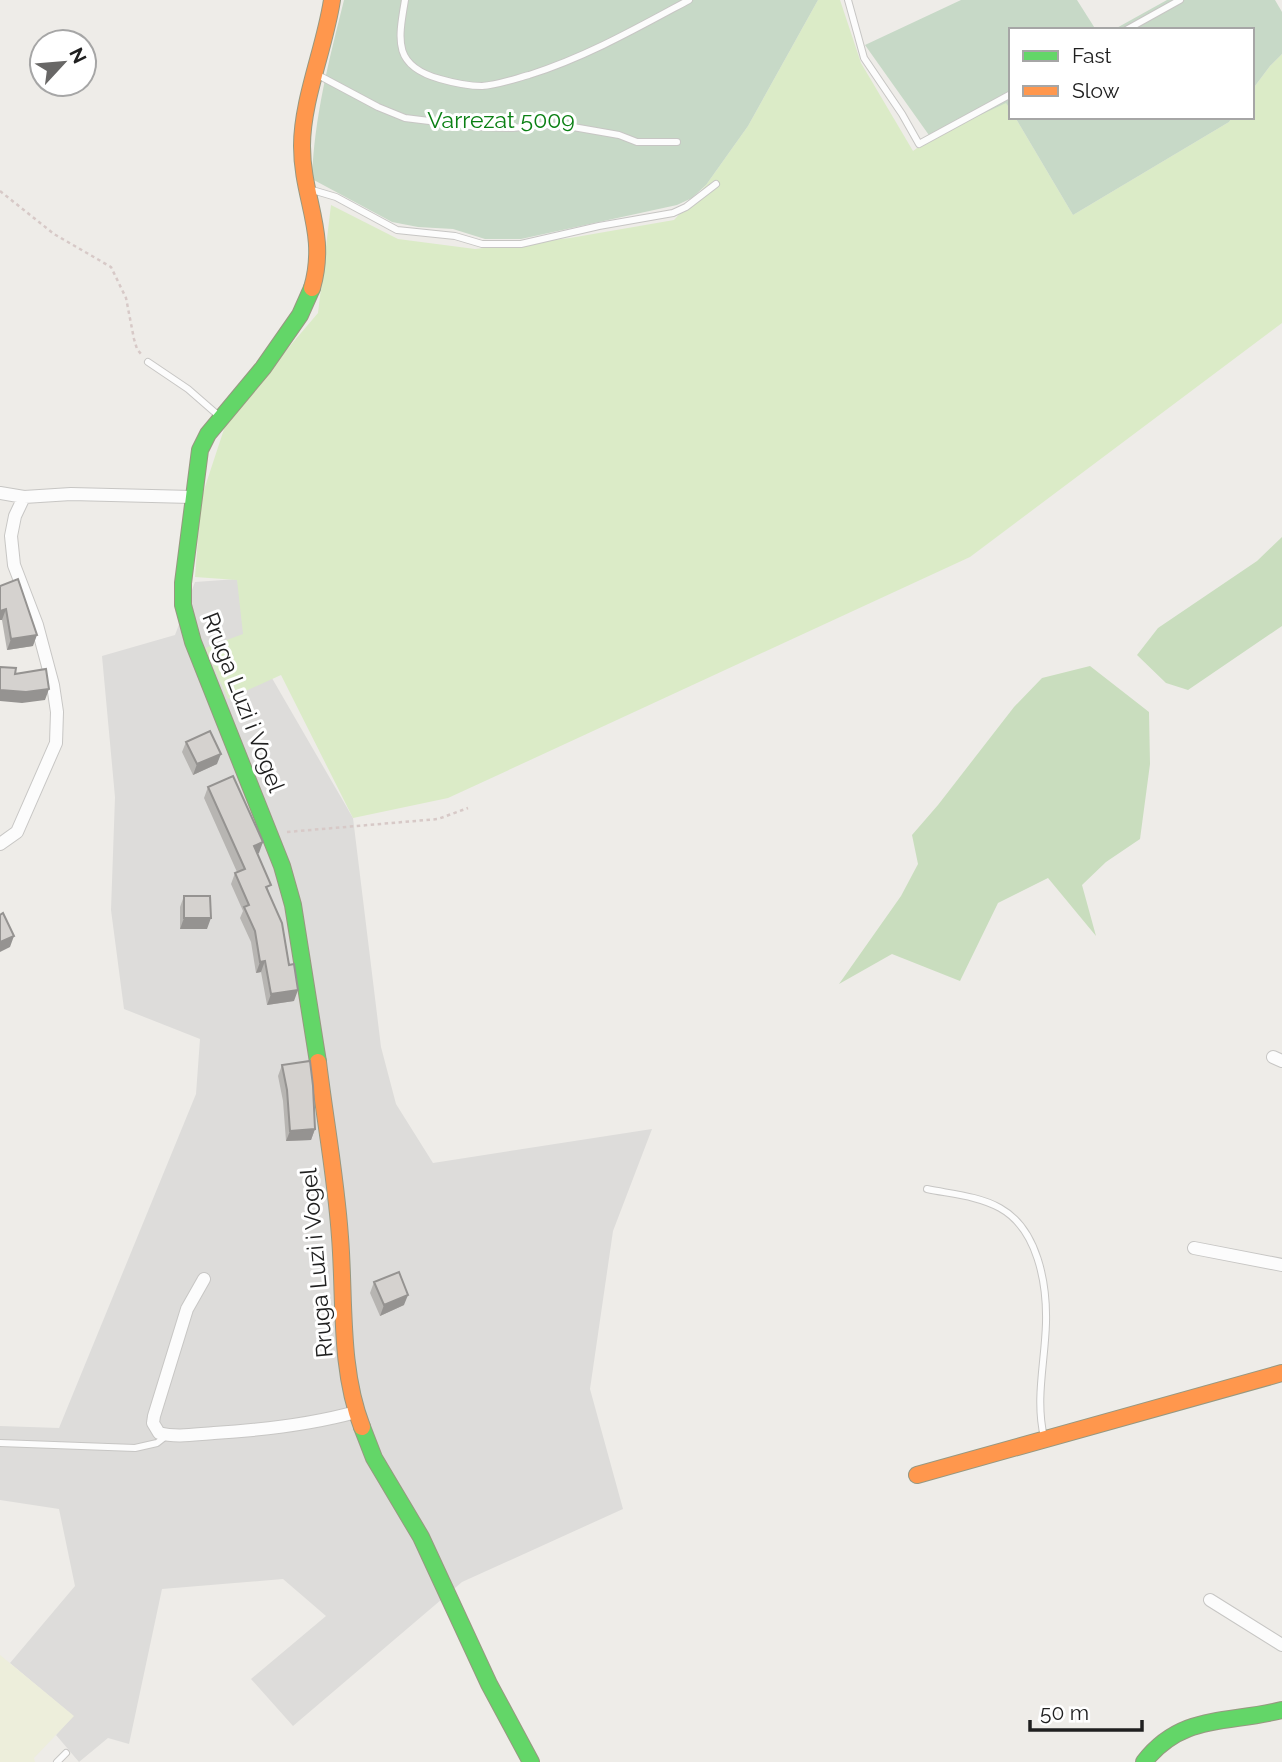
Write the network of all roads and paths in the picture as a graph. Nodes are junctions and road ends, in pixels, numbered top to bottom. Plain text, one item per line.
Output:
1 (332, 0) edge
2 (405, 0) edge
3 (690, 0) edge
4 (848, 0) edge
5 (1180, 0) edge
6 (1130, 28) edge
7 (317, 75) junction
8 (1009, 95) edge
9 (677, 142) dead end
10 (716, 184) dead end
11 (308, 188) junction
12 (0, 191) edge
13 (148, 362) joint
14 (221, 418) junction
15 (0, 493) edge
16 (24, 497) junction
17 (192, 497) junction
18 (468, 808) dead end
19 (270, 833) junction
20 (0, 844) edge
21 (927, 1189) dead end
22 (1194, 1248) dead end
23 (1282, 1265) edge
24 (204, 1279) dead end
25 (1282, 1373) edge
26 (356, 1412) junction
27 (167, 1435) junction
28 (1045, 1439) junction
29 (0, 1443) edge
30 (917, 1475) dead end
31 (1210, 1600) dead end
32 (1282, 1645) edge
33 (1282, 1710) edge
34 (66, 1753) dead end
35 (57, 1762) edge
36 (531, 1762) edge
37 (1144, 1762) edge

1 - 7 street, Rruga Luzi i Vogel
2 - 3 lane
4 - 8 lane
5 - 6 lane
7 - 9 lane
7 - 11 street, Rruga Luzi i Vogel
10 - 11 lane
11 - 14 street, Rruga Luzi i Vogel
12 - 13 path
13 - 14 lane
14 - 17 street, Rruga Luzi i Vogel
15 - 16 street
16 - 17 street
16 - 20 street
17 - 19 street, Rruga Luzi i Vogel
18 - 19 path
19 - 26 street, Rruga Luzi i Vogel
21 - 28 lane
22 - 23 street
24 - 27 street
25 - 28 street
26 - 27 street
26 - 36 street, Rruga Luzi i Vogel
27 - 29 lane
28 - 30 street
31 - 32 street
33 - 37 street
34 - 35 lane

